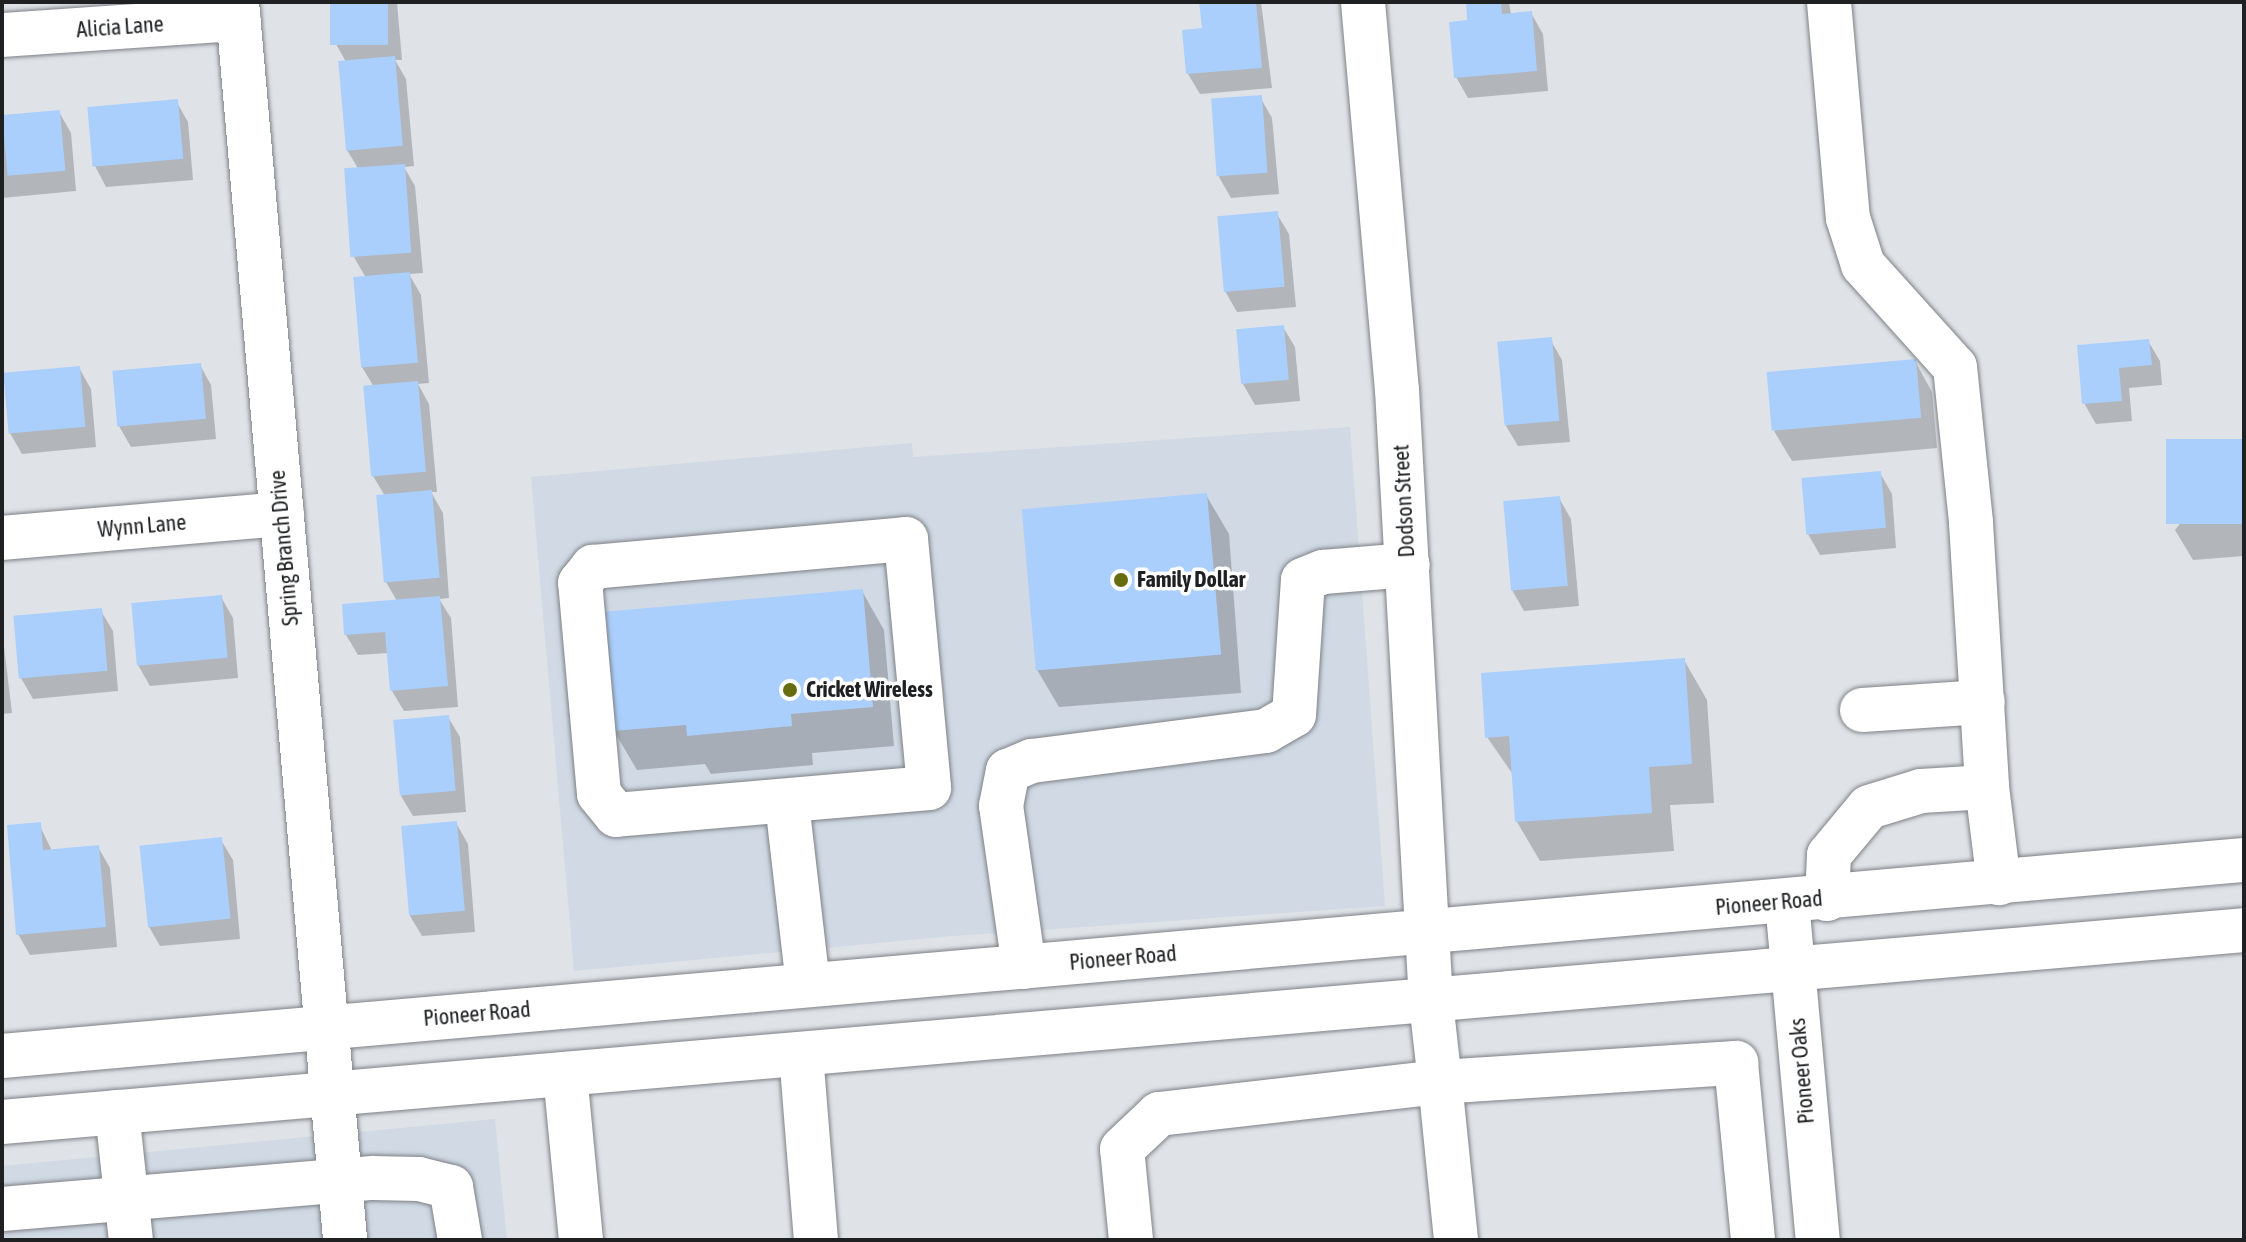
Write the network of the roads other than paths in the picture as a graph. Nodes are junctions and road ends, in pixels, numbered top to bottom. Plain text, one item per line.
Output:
1 (1363, 2) edge
2 (1829, 2) edge
3 (238, 10) edge
4 (2, 35) edge
5 (282, 514) junction
6 (2, 538) edge
7 (1408, 565) junction
8 (1983, 702) junction
9 (1862, 710) dead end
10 (1987, 787) junction
11 (787, 803) junction
12 (2244, 860) edge
13 (1999, 883) junction
14 (1807, 900) junction
15 (1430, 930) junction
16 (2244, 930) edge
17 (1024, 967) junction
18 (1794, 972) junction
19 (803, 986) junction
20 (1431, 1002) junction
21 (324, 1027) junction
22 (801, 1054) junction
23 (2, 1056) edge
24 (565, 1074) junction
25 (1440, 1082) junction
26 (329, 1094) junction
27 (117, 1112) junction
28 (2, 1122) edge
29 (339, 1181) junction
30 (2, 1209) edge
31 (129, 1219) edge
32 (345, 1240) edge
33 (460, 1240) edge
34 (581, 1240) edge
35 (816, 1240) edge
36 (1131, 1240) edge
37 (1456, 1240) edge
38 (1753, 1240) edge
39 (1818, 1240) edge

1 - 7 main road, Dodson Street
2 - 8 main road
3 - 4 main road, Alicia Lane
3 - 5 main road, Spring Branch Drive
5 - 6 main road, Wynn Lane
5 - 21 main road, Spring Branch Drive
7 - 15 main road, Dodson Street
7 - 17 main road
8 - 9 main road
8 - 10 main road
10 - 13 main road
10 - 14 main road, Pioneer Oaks
11 - 11 main road
11 - 19 main road
12 - 13 main road, Pioneer Road
13 - 14 main road, Pioneer Road
14 - 15 main road, Pioneer Road
14 - 18 main road, Pioneer Oaks
15 - 17 main road, Pioneer Road
15 - 20 main road, Dodson Street
16 - 18 main road
17 - 19 main road, Pioneer Road
18 - 20 main road
18 - 39 main road, Pioneer Oaks
19 - 21 main road, Pioneer Road
19 - 22 main road
20 - 22 main road
20 - 25 main road, Dodson Street
21 - 23 main road, Pioneer Road
21 - 26 main road, Spring Branch Drive
22 - 24 main road
22 - 35 main road
24 - 26 main road
24 - 34 main road
25 - 36 main road
25 - 37 main road, Dodson Street
25 - 38 main road
26 - 27 main road
26 - 29 main road, Spring Branch Drive
27 - 28 main road
27 - 31 main road
29 - 31 main road
29 - 32 main road, Spring Branch Drive
29 - 33 main road
30 - 31 main road

